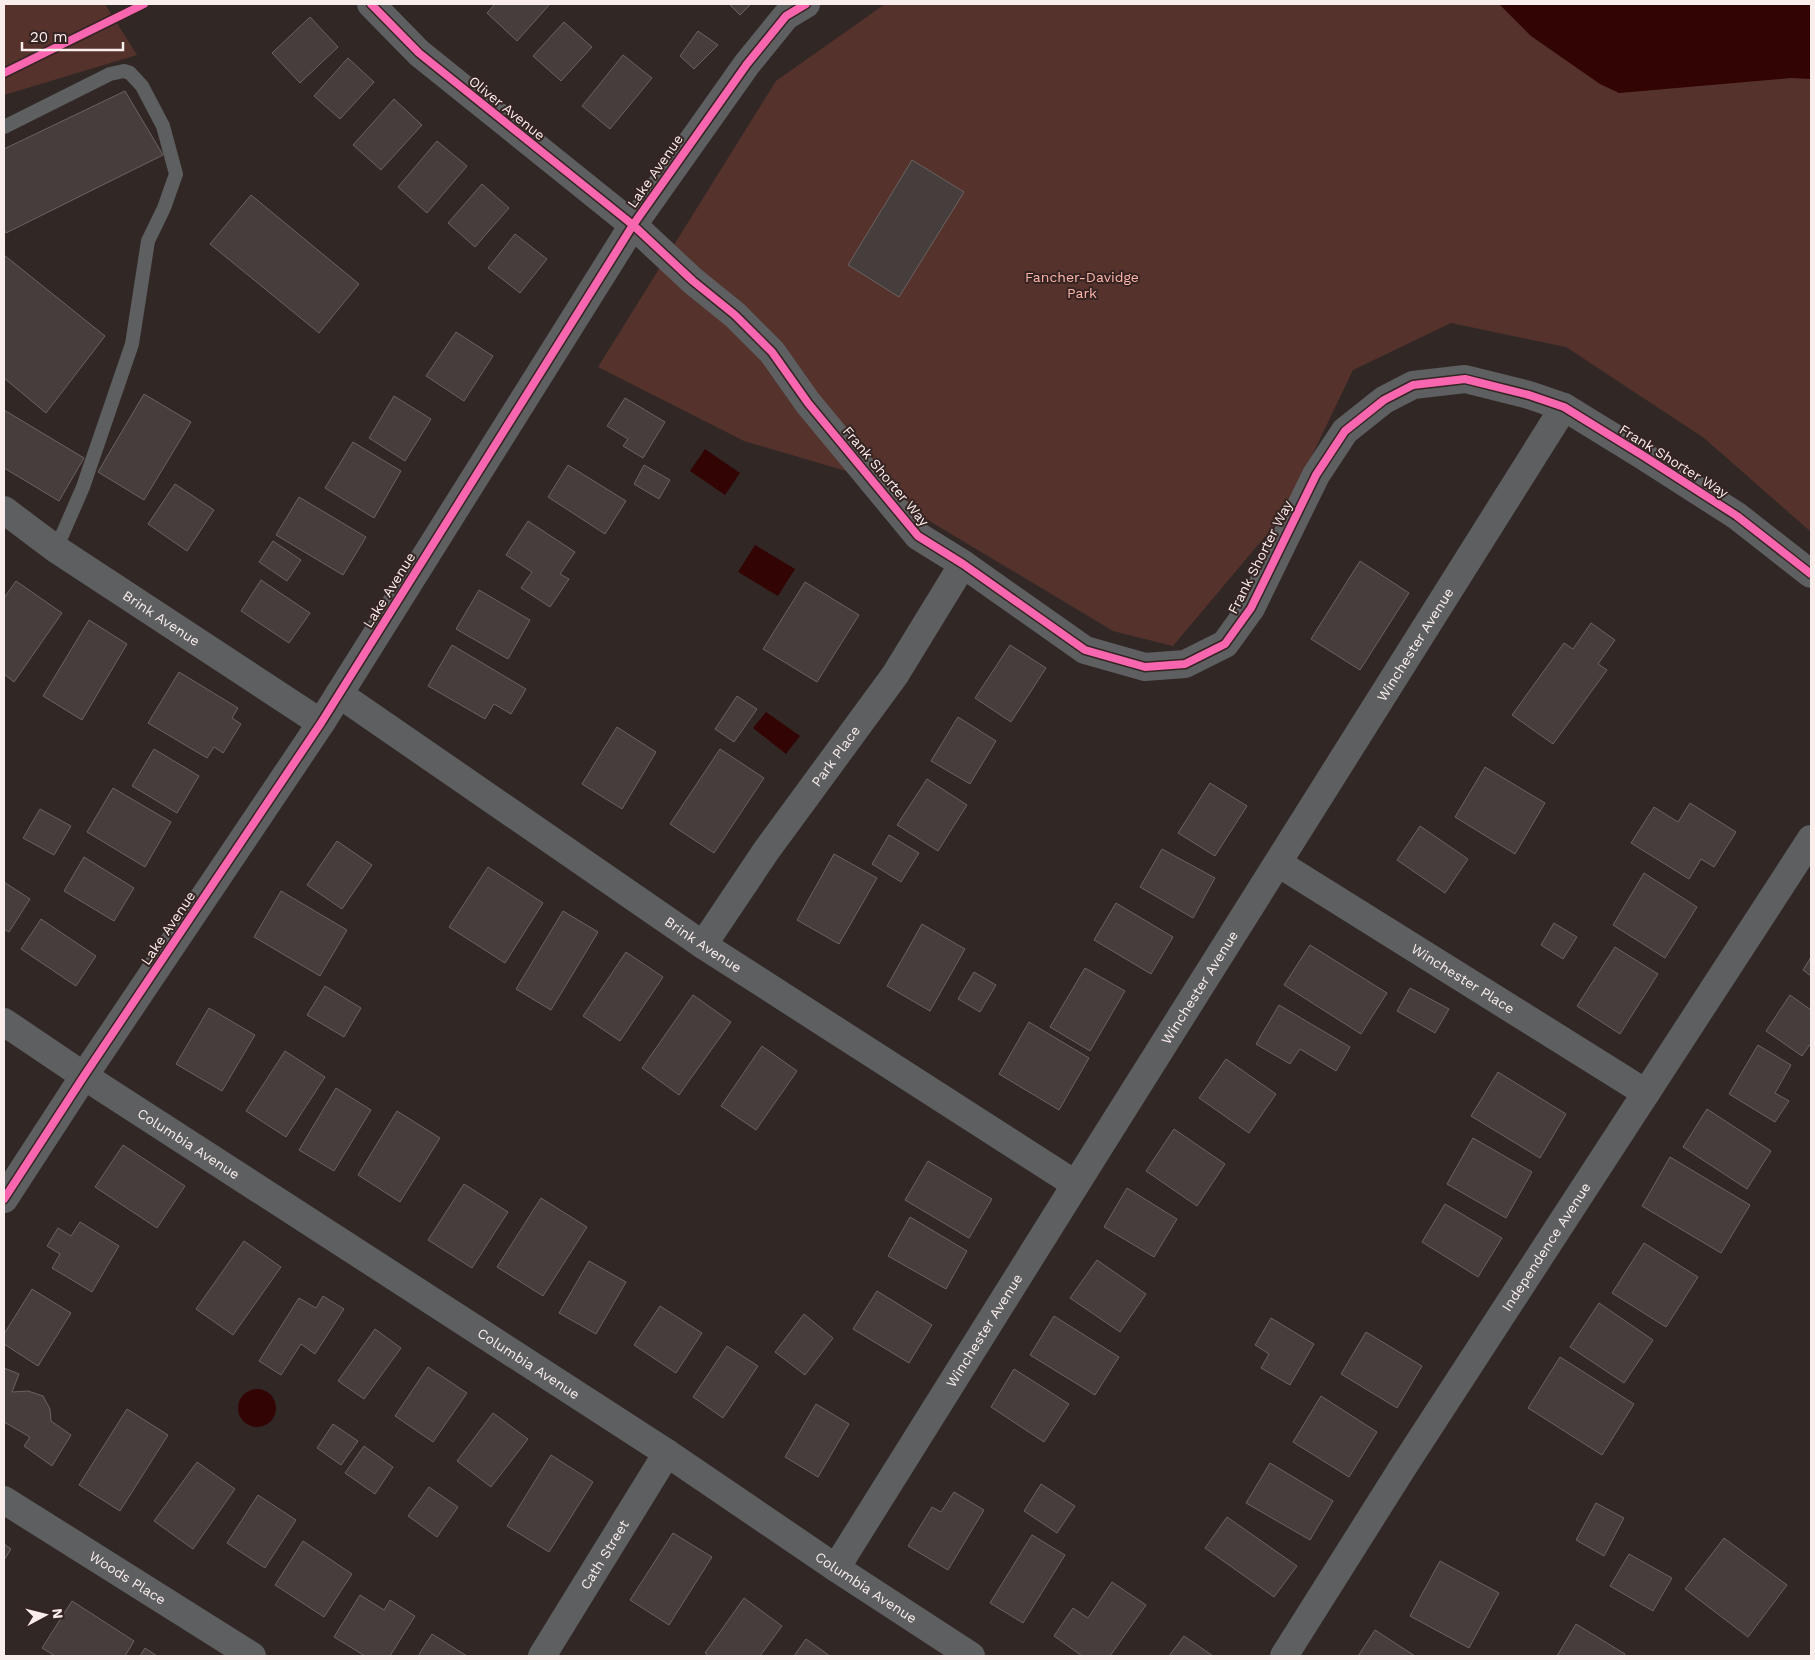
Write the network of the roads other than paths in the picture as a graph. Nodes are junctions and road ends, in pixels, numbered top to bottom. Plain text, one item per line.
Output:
1 (371, 4) edge
2 (806, 4) edge
3 (4, 127) edge
4 (633, 225) junction
5 (1564, 407) junction
6 (4, 510) edge
7 (56, 548) junction
8 (963, 564) junction
9 (1811, 574) edge
10 (338, 694) junction
11 (321, 722) junction
12 (1811, 839) edge
13 (1278, 863) junction
14 (703, 945) junction
15 (4, 1022) edge
16 (84, 1076) junction
17 (1646, 1093) junction
18 (1075, 1184) junction
19 (4, 1199) edge
20 (667, 1453) junction
21 (4, 1500) edge
22 (836, 1568) junction
23 (252, 1656) edge
24 (542, 1656) edge
25 (971, 1656) edge
26 (1284, 1656) edge

1 - 4 street, Oliver Avenue
2 - 4 street, Lake Avenue
3 - 7 lane
4 - 8 street, Frank Shorter Way
4 - 10 street, Lake Avenue
5 - 8 street, Frank Shorter Way
5 - 9 street, Frank Shorter Way
5 - 13 street, Winchester Avenue
6 - 7 street, Brink Avenue
7 - 11 street, Brink Avenue
8 - 14 street, Park Place
10 - 11 street, Lake Avenue
10 - 14 street, Brink Avenue
11 - 16 street, Lake Avenue
12 - 17 street, Independence Avenue
13 - 17 street, Winchester Place
13 - 18 street, Winchester Avenue
14 - 18 street, Brink Avenue
15 - 16 street, Columbia Avenue
16 - 19 street, Lake Avenue
16 - 20 street, Columbia Avenue
17 - 26 street, Independence Avenue
18 - 22 street, Winchester Avenue
20 - 22 street, Columbia Avenue
20 - 24 street, Cath Street
21 - 23 street, Woods Place
22 - 25 street, Columbia Avenue

